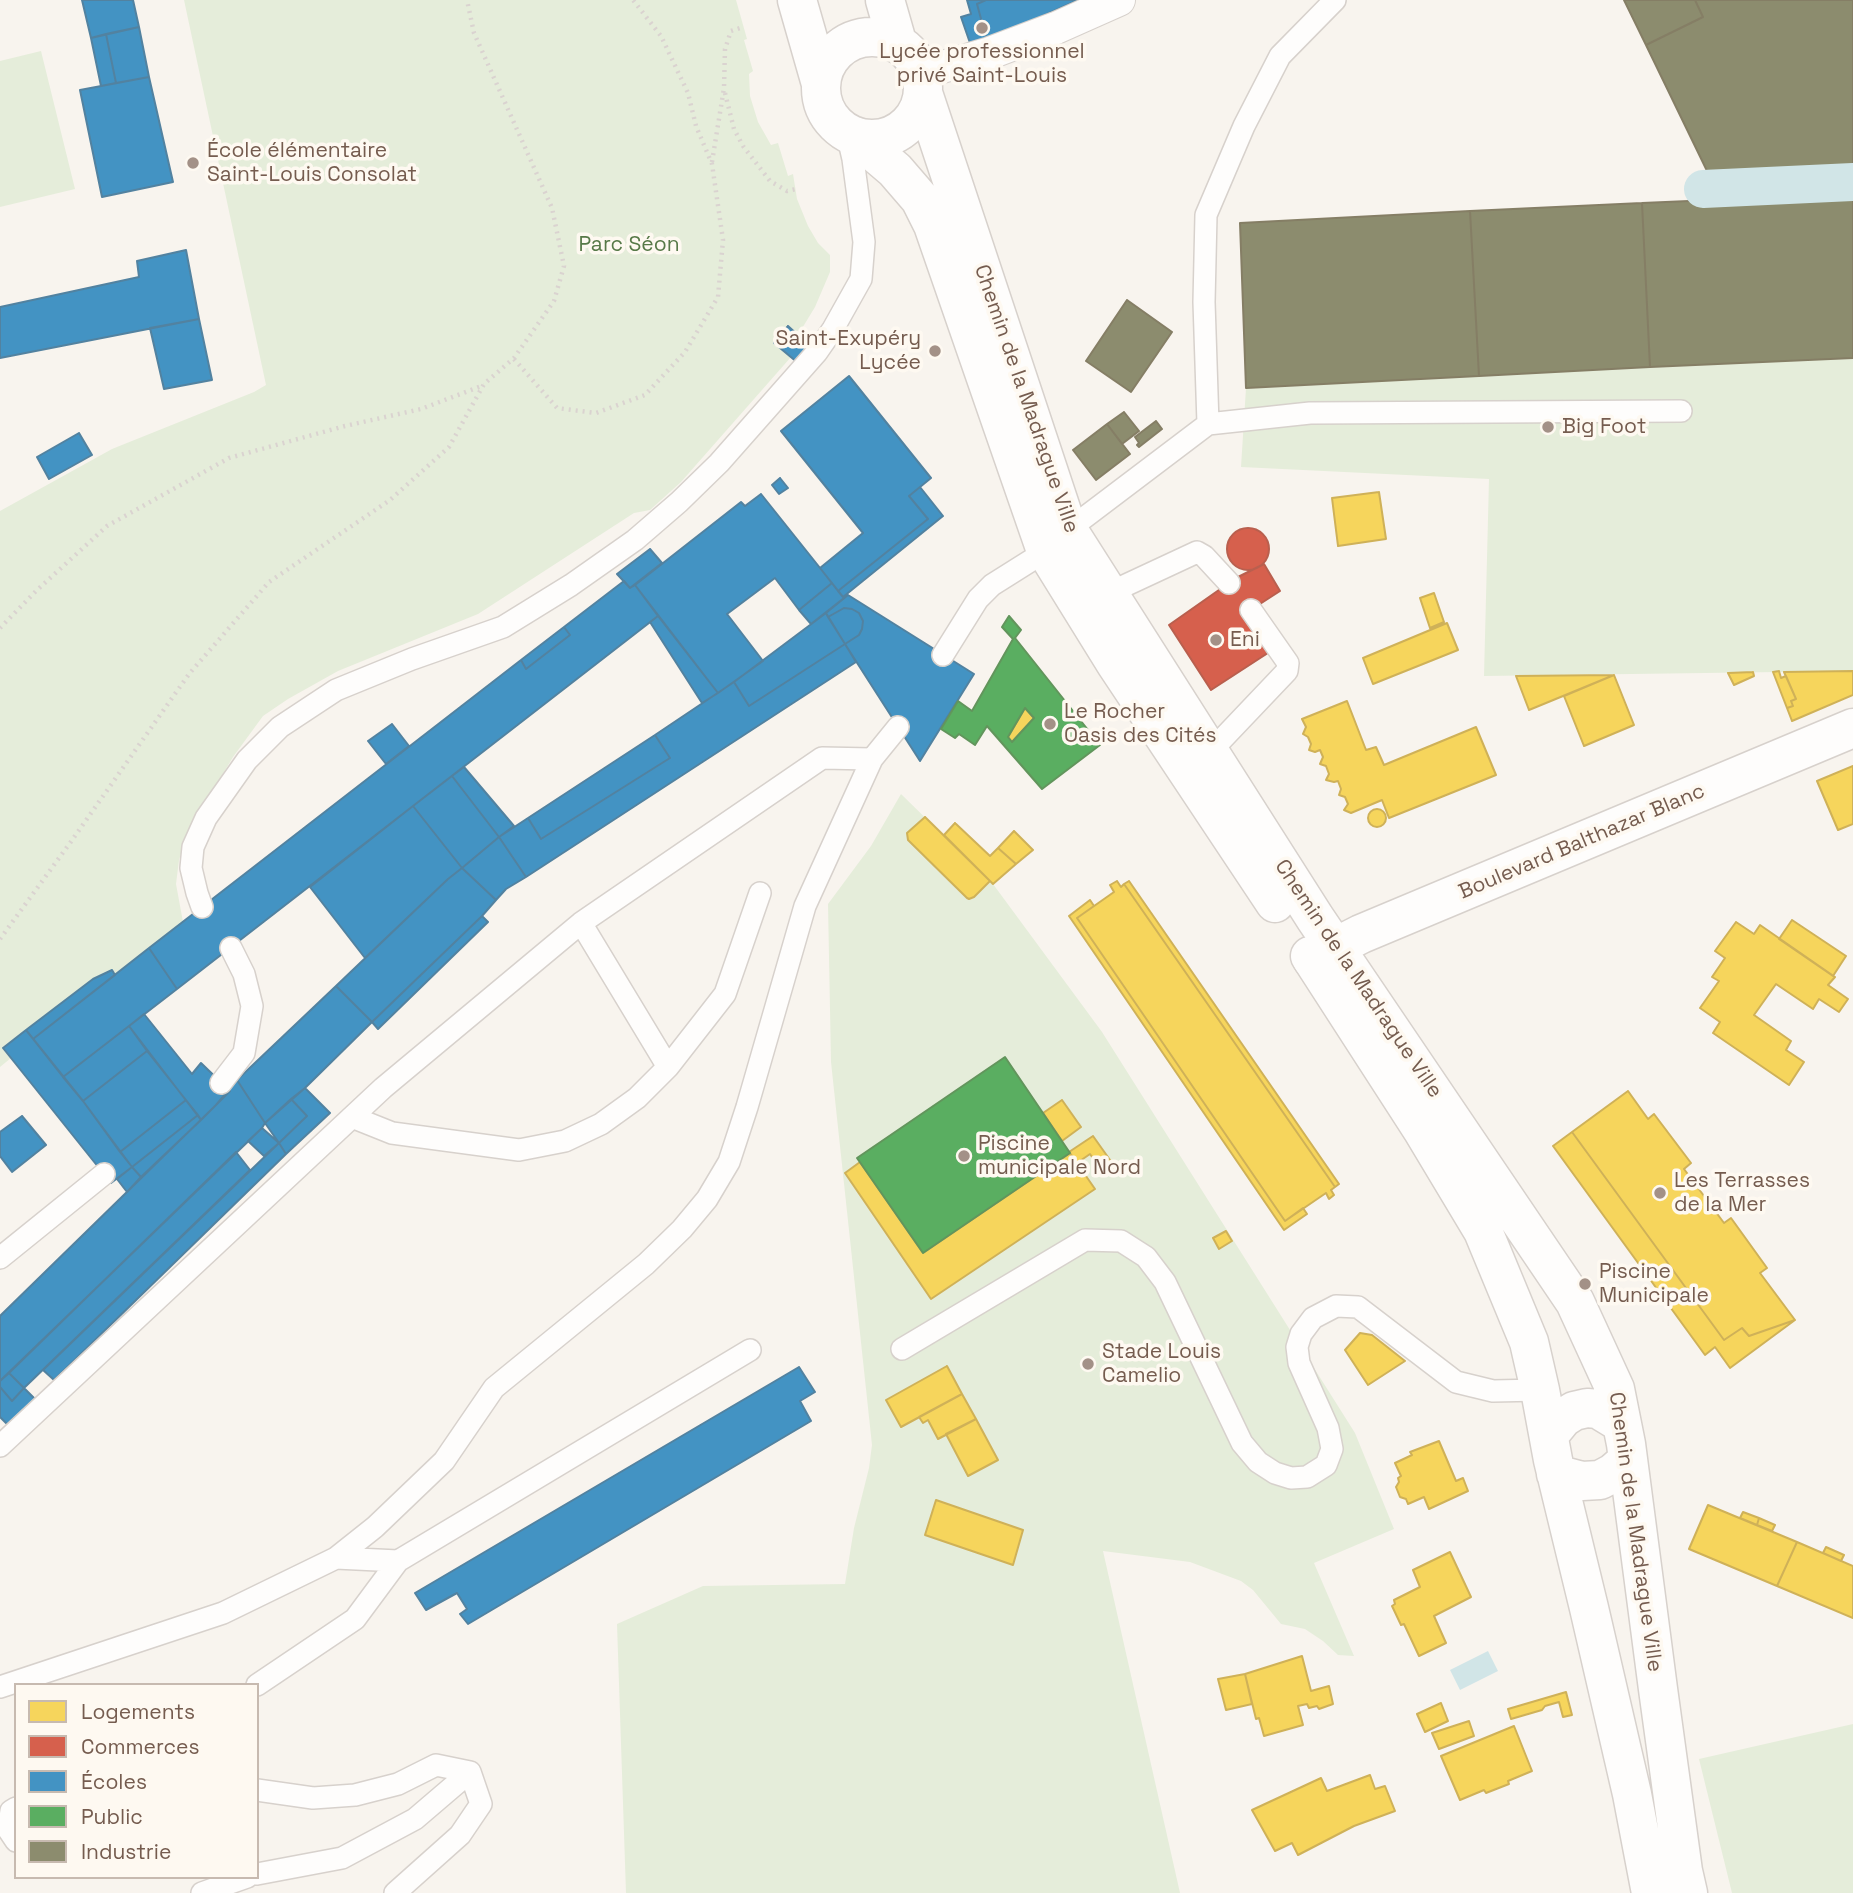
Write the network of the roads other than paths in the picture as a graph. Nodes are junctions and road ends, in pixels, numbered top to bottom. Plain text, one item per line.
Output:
1 (797, 0) edge
2 (886, 0) edge
3 (1119, 0) edge
4 (1335, 0) edge
5 (897, 43) junction
6 (923, 83) junction
7 (821, 84) junction
8 (851, 134) junction
9 (1681, 411) dead end
10 (1208, 424) junction
11 (1057, 540) junction
12 (1229, 583) dead end
13 (1110, 593) junction
14 (1251, 610) dead end
15 (943, 654) dead end
16 (898, 727) dead end
17 (1853, 729) edge
18 (1210, 752) junction
19 (872, 760) junction
20 (760, 893) dead end
21 (202, 907) dead end
22 (581, 923) junction
23 (231, 948) dead end
24 (1324, 952) junction
25 (668, 1067) junction
26 (221, 1083) dead end
27 (352, 1117) junction
28 (104, 1174) dead end
29 (0, 1258) edge
30 (902, 1349) dead end
31 (750, 1350) dead end
32 (1540, 1390) junction
33 (1621, 1423) junction
34 (1549, 1435) junction
35 (0, 1446) edge
36 (1628, 1460) junction
37 (1556, 1474) junction
38 (336, 1558) junction
39 (398, 1561) junction
40 (259, 1684) edge
41 (0, 1687) edge
42 (470, 1772) junction
43 (259, 1790) edge
44 (14, 1809) edge
45 (8, 1834) edge
46 (259, 1874) edge
47 (241, 1879) edge
48 (202, 1893) edge
49 (395, 1893) edge
50 (1651, 1893) edge
51 (1688, 1893) edge

1 - 7 street
2 - 5 street
3 - 6 street
4 - 10 lane
5 - 6 street
5 - 7 street
6 - 8 street
6 - 11 street, Chemin de la Madrague Ville
7 - 8 street
8 - 11 street, Chemin de la Madrague Ville
8 - 21 lane
9 - 10 lane
10 - 11 lane
11 - 13 street, Chemin de la Madrague Ville
11 - 15 lane
11 - 24 street, Chemin de la Madrague Ville
12 - 13 lane
13 - 18 street, Chemin de la Madrague Ville
14 - 18 lane
16 - 19 lane
17 - 24 street, Boulevard Balthazar Blanc
18 - 24 street, Chemin de la Madrague Ville
19 - 22 lane
19 - 38 lane
20 - 25 lane
22 - 25 lane
22 - 27 lane
23 - 26 lane
24 - 32 street, Chemin de la Madrague Ville
24 - 33 street, Chemin de la Madrague Ville
25 - 27 lane
27 - 35 lane
28 - 29 lane
30 - 32 lane
31 - 39 lane
32 - 34 street, Chemin de la Madrague Ville
33 - 34 street
33 - 36 street, Chemin de la Madrague Ville
34 - 37 street, Chemin de la Madrague Ville
36 - 37 street
36 - 51 street, Chemin de la Madrague Ville
37 - 50 street, Chemin de la Madrague Ville
38 - 39 lane
38 - 41 lane
39 - 40 lane
42 - 43 lane
42 - 46 lane
42 - 49 lane
44 - 45 lane
47 - 48 lane

